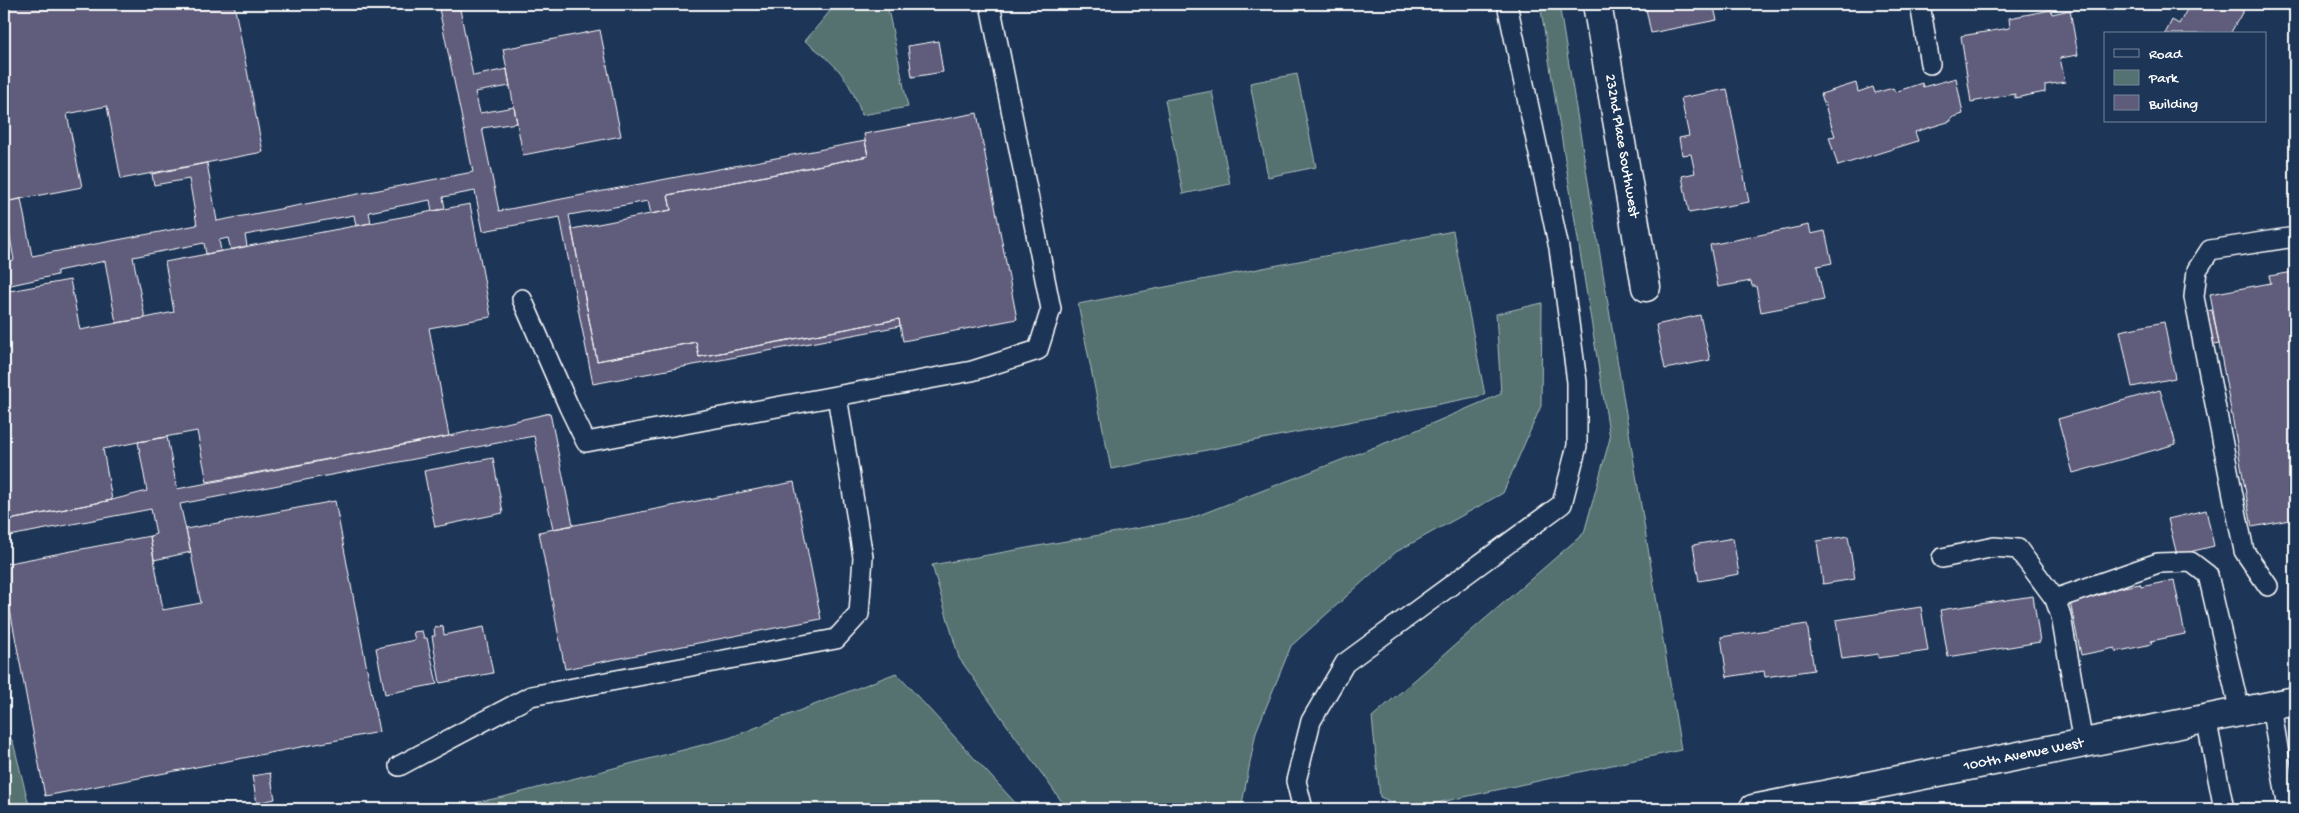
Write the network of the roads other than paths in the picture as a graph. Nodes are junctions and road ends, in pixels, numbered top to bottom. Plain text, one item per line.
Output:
1 (990, 4) edge
2 (1507, 4) edge
3 (1597, 4) edge
4 (1920, 4) edge
5 (1930, 64) dead end
6 (2295, 237) edge
7 (1646, 287) dead end
8 (522, 299) dead end
9 (837, 396) junction
10 (1942, 558) dead end
11 (2268, 586) dead end
12 (2056, 599) junction
13 (2283, 703) edge
14 (2240, 712) junction
15 (2206, 718) junction
16 (2083, 744) junction
17 (399, 766) dead end
18 (1303, 809) edge
19 (1753, 809) edge
20 (2224, 809) edge
21 (2288, 809) edge

1 - 9 lane
2 - 18 lane
3 - 7 main road, 232nd Place Southwest
4 - 5 lane
6 - 11 lane
8 - 9 lane
9 - 17 lane
10 - 12 lane
12 - 14 lane
12 - 16 lane
13 - 14 main road, 100th Avenue West
13 - 21 lane
14 - 15 main road, 100th Avenue West
15 - 16 main road, 100th Avenue West
15 - 20 lane
16 - 19 main road, 100th Avenue West

